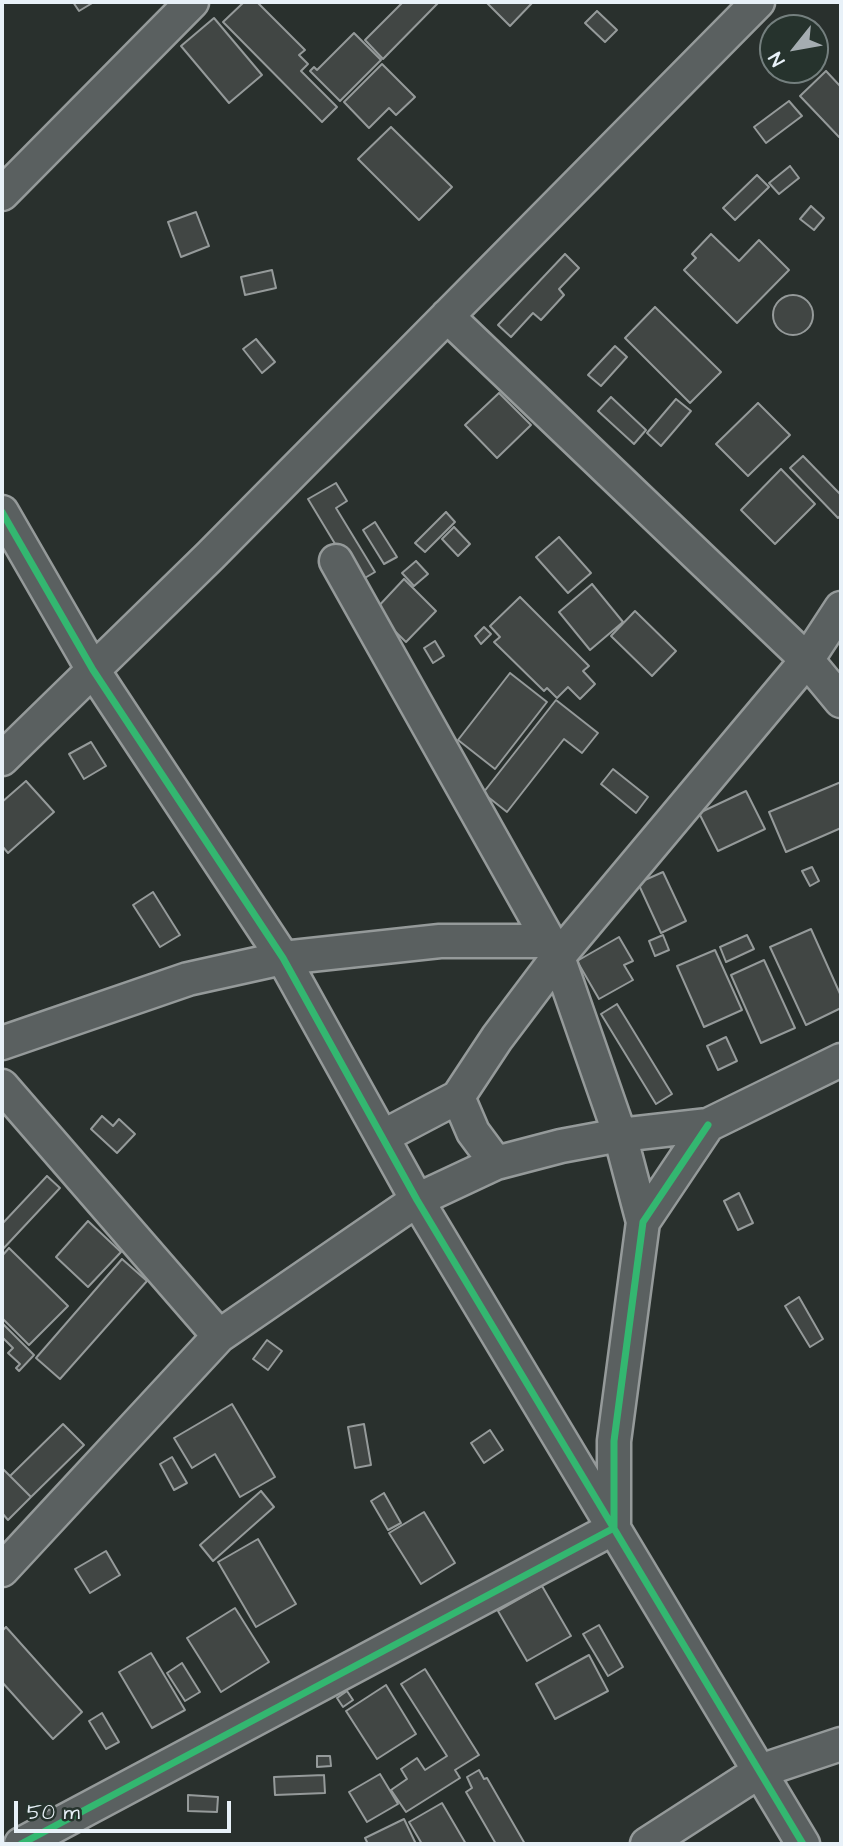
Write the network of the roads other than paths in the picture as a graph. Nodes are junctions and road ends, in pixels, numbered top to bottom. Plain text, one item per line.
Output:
1 (192, 2) edge
2 (758, 2) edge
3 (2, 194) edge
4 (447, 316) junction
5 (2, 512) edge
6 (336, 561) dead end
7 (841, 608) edge
8 (807, 660) junction
9 (93, 670) junction
10 (841, 701) edge
11 (2, 759) edge
12 (554, 949) junction
13 (283, 957) junction
14 (2, 1043) edge
15 (841, 1060) edge
16 (2, 1087) edge
17 (458, 1097) junction
18 (708, 1125) junction
19 (620, 1135) junction
20 (382, 1137) junction
21 (496, 1163) junction
22 (417, 1200) junction
23 (643, 1222) junction
24 (219, 1336) junction
25 (614, 1528) junction
26 (2, 1570) edge
27 (841, 1744) edge
28 (760, 1771) junction
29 (2, 1836) edge
30 (4, 1844) edge
31 (22, 1844) edge
32 (647, 1844) edge
33 (803, 1844) edge

1 - 3 street
2 - 4 street
4 - 8 street
4 - 9 street
5 - 9 street
6 - 12 street
7 - 8 street
8 - 10 street
8 - 12 street
9 - 11 street
9 - 13 street
12 - 13 street
12 - 17 street
12 - 19 street
13 - 14 street
13 - 20 street
15 - 18 street
16 - 24 street
17 - 20 street
17 - 21 street
18 - 19 street
18 - 23 street
19 - 21 street
19 - 23 street
20 - 22 street
21 - 22 street
22 - 24 street
22 - 25 street
23 - 25 street
24 - 26 street
25 - 28 street
25 - 31 street
27 - 28 street
28 - 32 street
28 - 33 street
29 - 30 street

